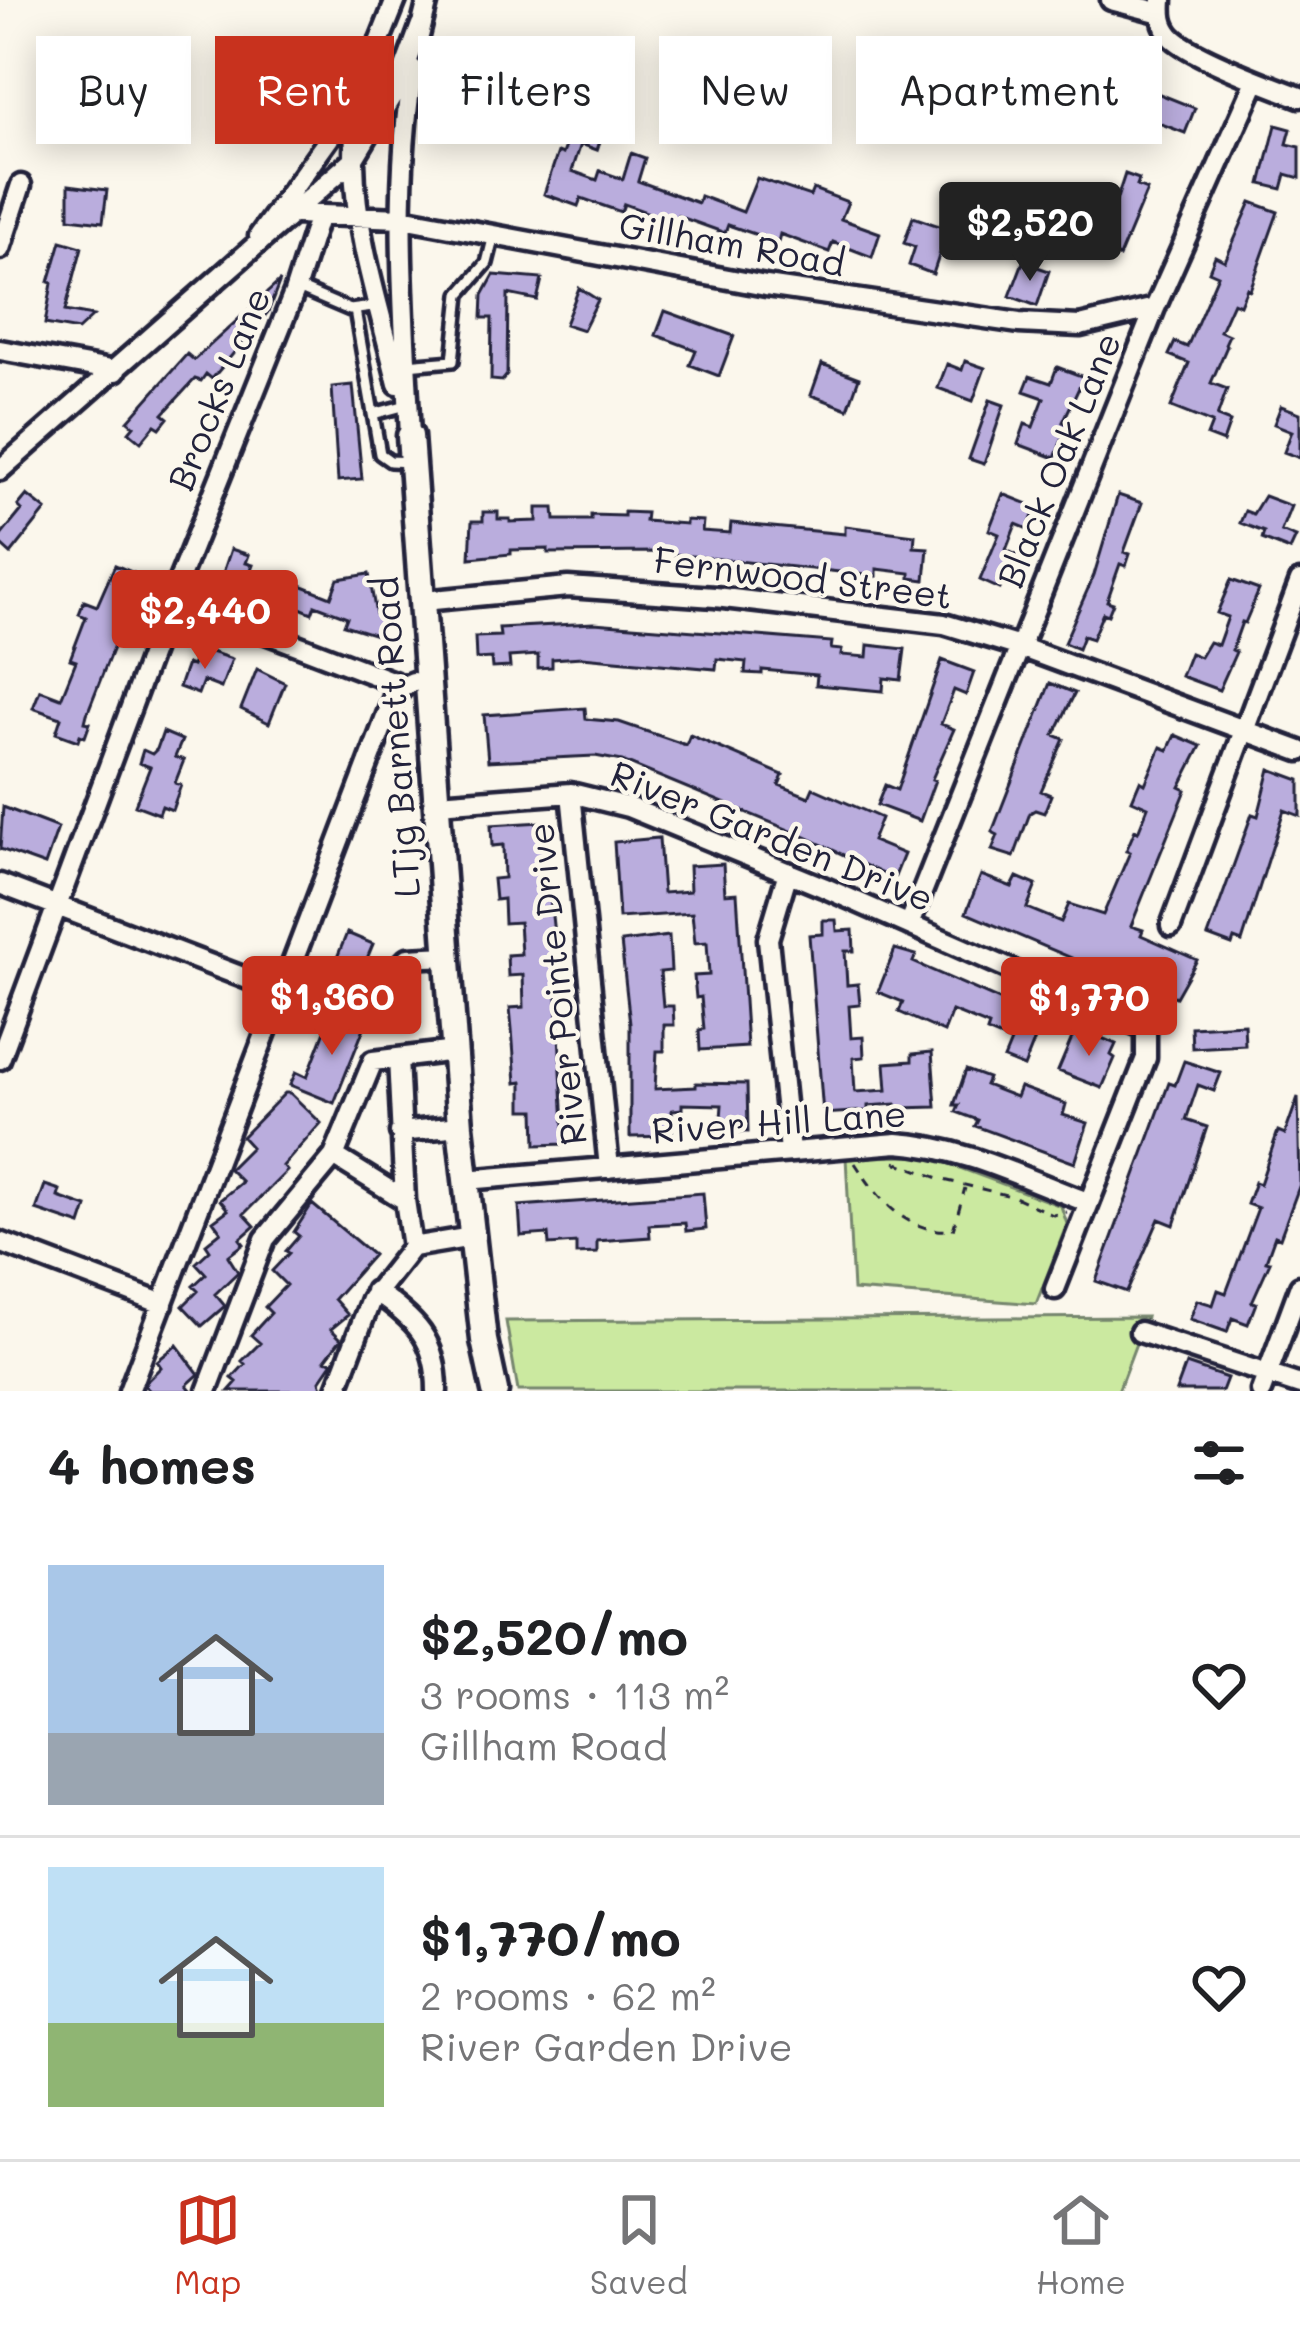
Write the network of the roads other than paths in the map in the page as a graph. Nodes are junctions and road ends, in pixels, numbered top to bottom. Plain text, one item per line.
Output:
1 (396, 0) edge
2 (428, 0) edge
3 (1111, 0) edge
4 (1162, 7) edge
5 (421, 25) junction
6 (382, 36) edge
7 (1256, 81) junction
8 (1300, 97) edge
9 (325, 144) edge
10 (355, 144) edge
11 (353, 160) junction
12 (21, 185) dead end
13 (296, 214) junction
14 (319, 215) junction
15 (359, 217) junction
16 (402, 218) junction
17 (494, 235) junction
18 (0, 249) edge
19 (245, 254) junction
20 (296, 286) junction
21 (380, 306) junction
22 (1155, 308) junction
23 (355, 310) junction
24 (0, 350) edge
25 (399, 362) junction
26 (365, 368) junction
27 (116, 370) junction
28 (403, 406) junction
29 (373, 414) junction
30 (410, 436) junction
31 (411, 462) junction
32 (0, 470) edge
33 (1300, 581) edge
34 (172, 596) junction
35 (423, 601) junction
36 (1020, 647) junction
37 (415, 681) junction
38 (1244, 730) junction
39 (1300, 751) edge
40 (571, 794) junction
41 (438, 803) junction
42 (788, 872) junction
43 (0, 884) edge
44 (57, 904) junction
45 (909, 925) junction
46 (1171, 926) dead end
47 (447, 956) junction
48 (284, 986) junction
49 (454, 1051) junction
50 (398, 1058) junction
51 (0, 1059) edge
52 (460, 1126) junction
53 (400, 1132) junction
54 (790, 1151) junction
55 (334, 1156) junction
56 (609, 1168) junction
57 (466, 1180) junction
58 (1080, 1199) junction
59 (405, 1200) junction
60 (472, 1237) junction
61 (0, 1242) edge
62 (412, 1247) junction
63 (1300, 1286) edge
64 (1055, 1289) dead end
65 (375, 1291) junction
66 (163, 1304) junction
67 (1140, 1332) dead end
68 (1264, 1383) edge
69 (1300, 1385) edge
70 (129, 1391) edge
71 (207, 1391) edge
72 (336, 1391) edge
73 (437, 1391) edge
74 (495, 1391) edge

1 - 6 street
2 - 5 street, LTjg Barnett Road
3 - 4 street
4 - 7 street
5 - 11 street
5 - 16 street, LTjg Barnett Road
7 - 8 street
7 - 22 street, Black Oak Lane
9 - 19 street
10 - 11 street, LTjg Barnett Road
11 - 13 street
11 - 15 street, LTjg Barnett Road
12 - 18 street
13 - 14 street, Gillham Road
13 - 19 street
14 - 15 street, Gillham Road
14 - 20 street, Brocks Lane
15 - 16 street, Gillham Road
15 - 21 street, LTjg Barnett Road
16 - 17 street, Gillham Road
16 - 25 street, LTjg Barnett Road
17 - 22 street, Gillham Road
17 - 25 lane
19 - 27 street
20 - 23 lane
20 - 34 street, Brocks Lane
21 - 23 lane
21 - 25 street, LTjg Barnett Road
22 - 36 street, Black Oak Lane
23 - 26 lane
24 - 27 street
25 - 26 lane
25 - 28 street, LTjg Barnett Road
25 - 30 street, LTjg Barnett Road
26 - 29 lane
27 - 32 street
28 - 29 lane
28 - 30 street, LTjg Barnett Road
29 - 31 lane
30 - 31 street, LTjg Barnett Road
31 - 35 street, LTjg Barnett Road
33 - 38 street
34 - 37 street
34 - 44 street, Brocks Lane
35 - 36 street, Fernwood Street
35 - 37 street, LTjg Barnett Road
36 - 38 street, Fernwood Street
36 - 45 street, Black Oak Lane
37 - 41 street, LTjg Barnett Road
37 - 48 street
38 - 39 street, Fernwood Street
38 - 46 street
40 - 41 street, River Garden Drive
40 - 42 street, River Garden Drive
40 - 56 street, River Pointe Drive
41 - 47 street, LTjg Barnett Road
42 - 45 street, River Garden Drive
42 - 54 street
43 - 44 street
44 - 48 street
44 - 51 street, Brocks Lane
45 - 58 street, River Garden Drive
47 - 48 street
47 - 49 street, LTjg Barnett Road
48 - 66 street
49 - 50 street
49 - 52 street, LTjg Barnett Road
50 - 53 street
50 - 55 street
52 - 53 street
52 - 57 street, LTjg Barnett Road
53 - 59 street
54 - 56 street, River Hill Lane
54 - 58 street, River Hill Lane
55 - 59 street
55 - 71 street
56 - 57 street, River Hill Lane
57 - 60 street, LTjg Barnett Road
58 - 64 street, River Garden Drive
59 - 62 street
60 - 62 street
60 - 74 street, LTjg Barnett Road
61 - 66 street
62 - 65 street
63 - 68 street
65 - 72 street
65 - 73 street
66 - 70 street
67 - 68 street
68 - 69 street

